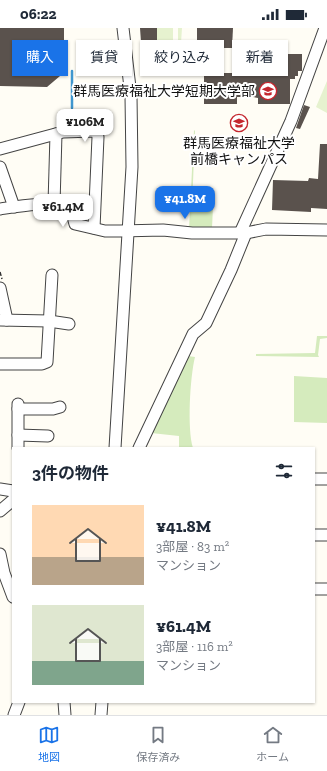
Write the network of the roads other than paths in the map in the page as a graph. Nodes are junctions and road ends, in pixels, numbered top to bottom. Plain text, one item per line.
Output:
1 (123, 28) edge
2 (325, 28) edge
3 (56, 134) junction
4 (0, 149) edge
5 (0, 167) edge
6 (54, 204) junction
7 (14, 207) junction
8 (0, 209) edge
9 (94, 228) junction
10 (327, 230) edge
11 (129, 231) junction
12 (243, 233) junction
13 (52, 274) dead end
14 (0, 288) edge
15 (3, 320) edge
16 (49, 321) junction
17 (69, 324) dead end
18 (0, 364) edge
19 (60, 407) dead end
20 (18, 435) junction
21 (48, 436) dead end
22 (18, 447) edge
23 (115, 447) edge
24 (139, 447) edge
25 (315, 479) edge
26 (327, 479) edge
27 (0, 489) edge
28 (12, 491) edge
29 (12, 501) edge
30 (0, 511) edge
31 (315, 535) edge
32 (327, 535) edge
33 (0, 554) edge
34 (8, 569) edge
35 (315, 589) edge
36 (327, 589) edge
37 (12, 591) edge
38 (20, 703) edge
39 (64, 703) edge
40 (102, 703) edge
41 (14, 715) edge
42 (66, 715) edge
43 (102, 715) edge

1 - 11 street
2 - 12 street
3 - 4 street
3 - 6 street
3 - 9 street
5 - 7 street
6 - 7 street
6 - 9 street
7 - 8 street
9 - 11 street
10 - 12 street
11 - 12 street
11 - 23 street
12 - 24 street
13 - 16 street
14 - 15 street
15 - 16 street
16 - 17 street
16 - 18 street
19 - 20 street
20 - 21 street
20 - 22 street
25 - 26 street
27 - 28 street
29 - 30 street
31 - 32 street
33 - 34 street
34 - 37 street
35 - 36 street
38 - 41 street
39 - 42 street
40 - 43 street

